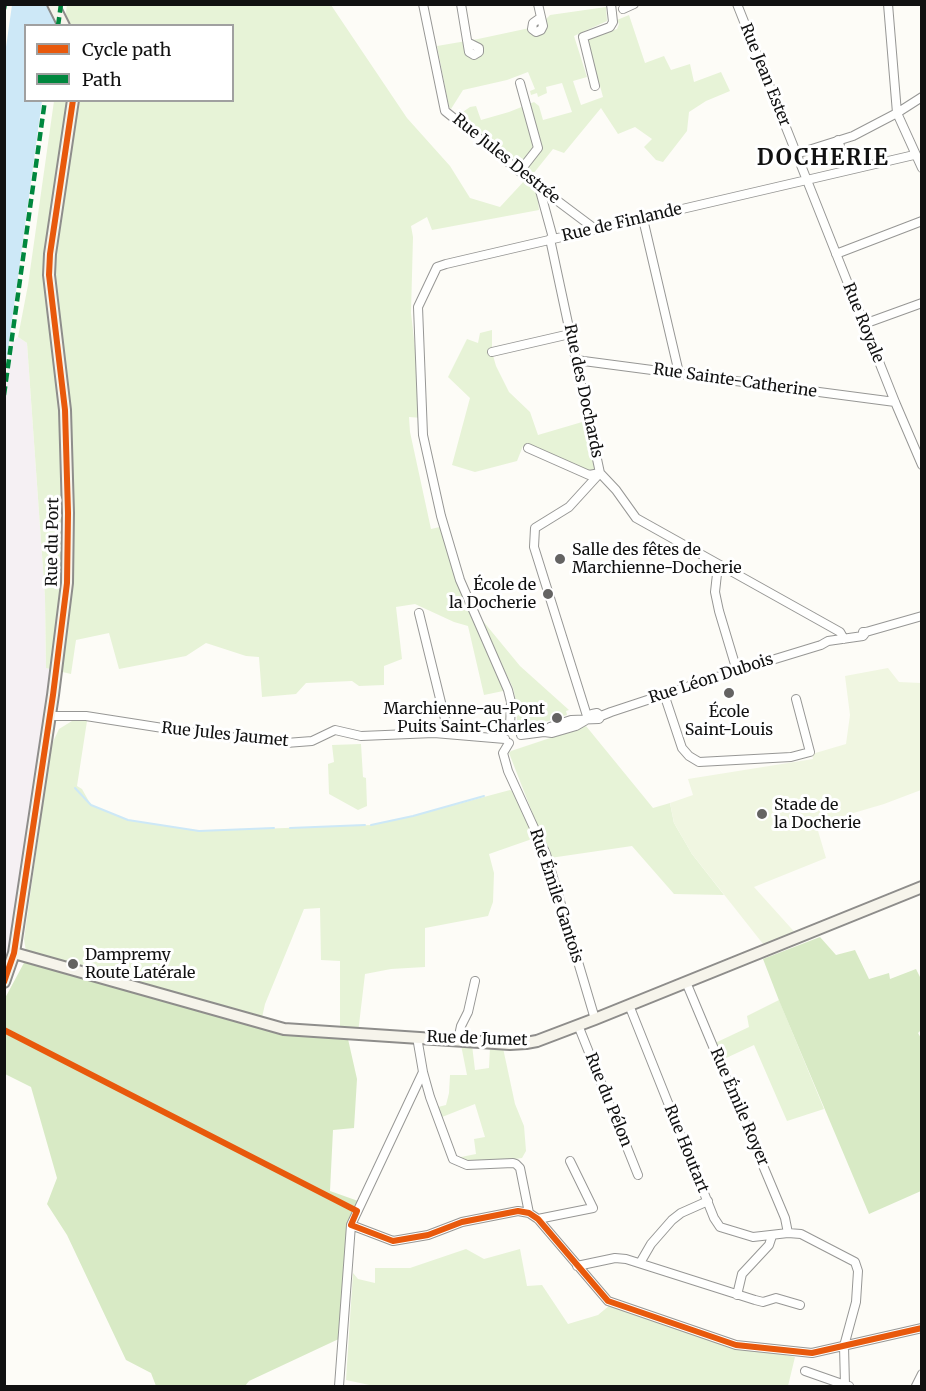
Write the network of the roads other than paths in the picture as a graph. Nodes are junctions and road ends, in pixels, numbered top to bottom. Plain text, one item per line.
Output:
1 (52, 4) edge
2 (423, 4) edge
3 (461, 4) edge
4 (538, 4) edge
5 (611, 4) edge
6 (634, 4) edge
7 (737, 4) edge
8 (888, 4) edge
9 (623, 9) dead end
10 (540, 18) dead end
11 (63, 24) edge
12 (469, 43) dead end
13 (520, 83) dead end
14 (595, 86) dead end
15 (921, 97) edge
16 (73, 102) edge
17 (897, 113) junction
18 (838, 140) junction
19 (796, 154) junction
20 (914, 154) junction
21 (921, 168) edge
22 (848, 170) junction
23 (520, 171) junction
24 (807, 180) junction
25 (539, 187) junction
26 (643, 219) junction
27 (921, 221) edge
28 (596, 229) junction
29 (552, 239) junction
30 (836, 254) junction
31 (921, 303) edge
32 (864, 324) junction
33 (570, 334) junction
34 (492, 352) dead end
35 (576, 360) junction
36 (679, 373) junction
37 (895, 402) junction
38 (528, 448) dead end
39 (921, 465) edge
40 (600, 473) junction
41 (718, 565) junction
42 (419, 613) dead end
43 (921, 616) edge
44 (844, 639) junction
45 (737, 671) junction
46 (664, 694) junction
47 (796, 699) dead end
48 (49, 716) junction
49 (588, 719) junction
50 (510, 727) junction
51 (446, 734) junction
52 (521, 735) junction
53 (507, 741) junction
54 (921, 887) edge
55 (14, 952) junction
56 (475, 981) dead end
57 (4, 982) edge
58 (686, 982) junction
59 (628, 1005) junction
60 (595, 1018) junction
61 (578, 1025) junction
62 (417, 1037) junction
63 (458, 1040) junction
64 (423, 1071) junction
65 (570, 1161) dead end
66 (638, 1175) dead end
67 (708, 1201) junction
68 (528, 1213) junction
69 (538, 1219) junction
70 (351, 1226) junction
71 (788, 1233) junction
72 (772, 1236) junction
73 (640, 1263) junction
74 (577, 1266) junction
75 (738, 1294) junction
76 (800, 1305) dead end
77 (921, 1328) edge
78 (844, 1346) junction
79 (805, 1371) dead end
80 (921, 1374) edge
81 (339, 1386) edge
82 (847, 1386) edge
83 (916, 1386) edge

1 - 11 street
2 - 23 street, Rue Jules Destrée
3 - 12 street
4 - 10 street
5 - 14 street
6 - 9 street
7 - 19 street, Rue Jean Ester
8 - 17 street
13 - 23 street
15 - 17 street
16 - 48 street, Rue du Port
17 - 18 street
17 - 20 street
18 - 19 street
18 - 22 street
19 - 24 street, Rue Jean Ester
20 - 21 street
20 - 22 street, Rue de Finlande
22 - 24 street, Rue de Finlande
23 - 25 street, Rue Jules Destrée
24 - 26 street, Rue de Finlande
24 - 30 street, Rue Royale
25 - 28 street, Rue Jules Destrée
25 - 29 street, Rue des Dochards
26 - 28 street, Rue de Finlande
26 - 36 street
27 - 30 street
28 - 29 street, Rue de Finlande
29 - 33 street, Rue des Dochards
29 - 50 street, Rue de Finlande
30 - 32 street, Rue Royale
31 - 32 street
32 - 37 street, Rue Royale
33 - 34 street
33 - 35 street, Rue des Dochards
35 - 36 street, Rue Sainte-Catherine
35 - 40 street, Rue des Dochards
36 - 37 street, Rue Sainte-Catherine
37 - 39 street, Rue Royale
38 - 40 street
40 - 41 street
40 - 49 street, Rue des Dochards
41 - 44 street
41 - 45 street
42 - 51 street
43 - 44 street, Rue Léon Dubois
44 - 45 street, Rue Léon Dubois
45 - 46 street, Rue Léon Dubois
46 - 47 street
46 - 49 street, Rue Léon Dubois
48 - 51 street, Rue Jules Jaumet
48 - 55 street, Rue du Port
49 - 52 street, Rue Léon Dubois
50 - 52 street
50 - 53 street
51 - 53 street, Rue Jules Jaumet
52 - 53 street
53 - 60 street, Rue Émile Gantois
54 - 58 street, Rue de Jumet
55 - 57 street, Rue du Port
55 - 62 street, Rue de Jumet
56 - 63 street
58 - 59 street, Rue de Jumet
58 - 71 street, Rue Émile Royer
59 - 60 street, Rue de Jumet
59 - 67 street, Rue Houtart
60 - 61 street, Rue de Jumet
61 - 63 street, Rue de Jumet
61 - 66 street, Rue du Pélon
62 - 63 street, Rue de Jumet
62 - 64 street
64 - 68 street
64 - 70 street
65 - 69 street
67 - 72 street, Rue Houtart
67 - 73 street
68 - 69 street
68 - 70 street
69 - 74 street
70 - 81 street
71 - 72 street, Rue Houtart
71 - 78 street
72 - 75 street
73 - 74 street
73 - 75 street
74 - 78 street
75 - 76 street
77 - 78 street
78 - 82 street
79 - 82 street
80 - 83 street

